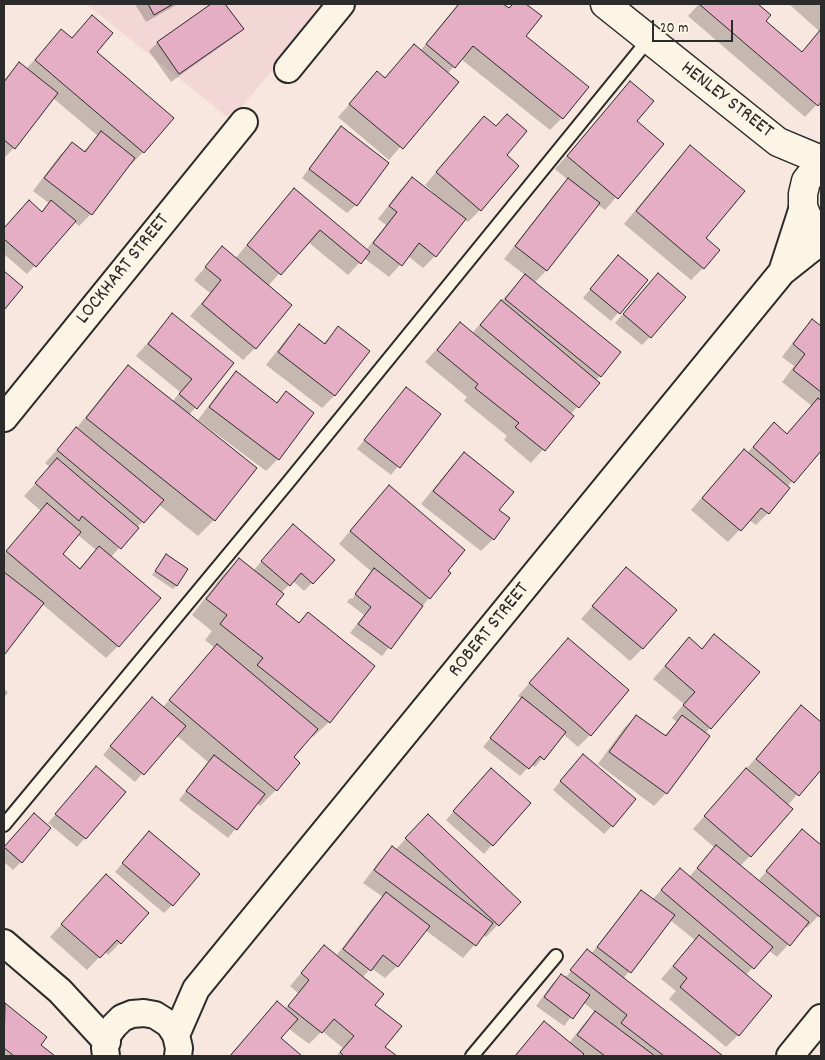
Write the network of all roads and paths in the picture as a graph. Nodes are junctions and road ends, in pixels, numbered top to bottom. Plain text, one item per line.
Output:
1 (341, 4) edge
2 (605, 4) edge
3 (648, 39) junction
4 (288, 69) dead end
5 (244, 122) dead end
6 (813, 178) edge
7 (821, 230) edge
8 (821, 241) edge
9 (782, 272) junction
10 (4, 418) edge
11 (4, 825) edge
12 (4, 943) edge
13 (556, 956) dead end
14 (196, 989) junction
15 (60, 991) junction
16 (133, 1016) junction
17 (821, 1018) edge
18 (177, 1046) edge
19 (107, 1049) edge
20 (472, 1056) edge
21 (790, 1056) edge

1 - 4 street
2 - 3 street, HENLEY STREET
3 - 6 street, HENLEY STREET
3 - 11 lane
5 - 10 street, LOCKHART STREET
6 - 7 street, HENLEY STREET
6 - 9 street, ROBERT STREET
8 - 9 street, ROBERT STREET
9 - 14 street, ROBERT STREET
12 - 15 street
13 - 20 lane
14 - 16 street, ROBERT STREET
14 - 18 street, ROBERT STREET
15 - 16 street
15 - 19 street
16 - 18 street
16 - 19 street
17 - 21 street

